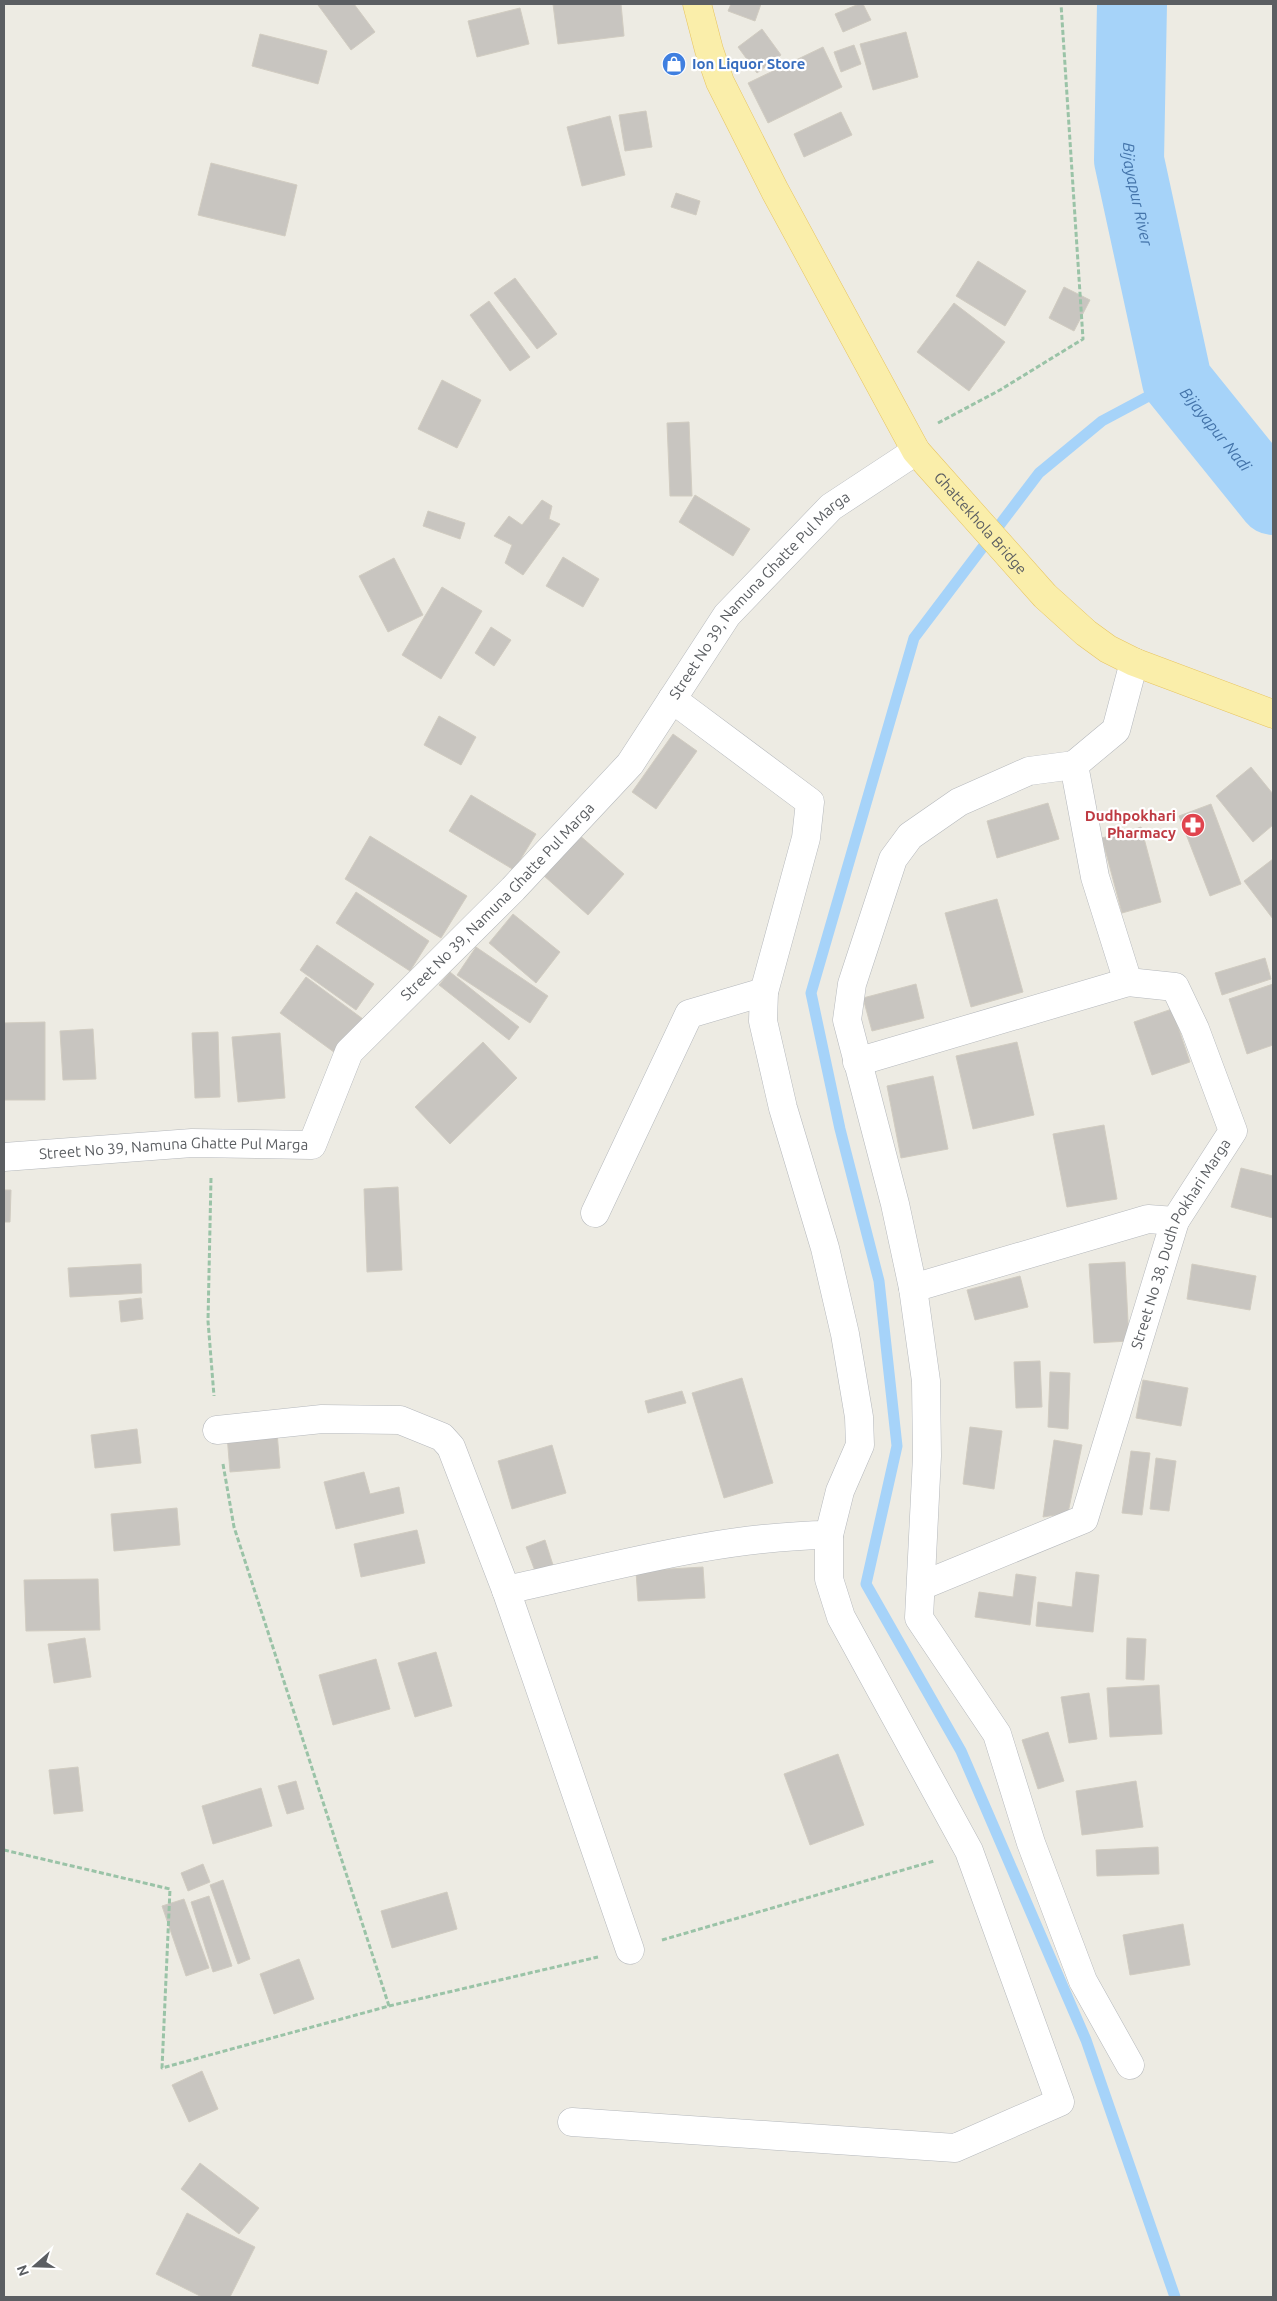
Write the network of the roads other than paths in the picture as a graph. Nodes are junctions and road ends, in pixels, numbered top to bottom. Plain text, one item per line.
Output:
1 (697, 4) edge
2 (912, 445) junction
3 (1134, 662) junction
4 (672, 699) junction
5 (1273, 714) edge
6 (1074, 765) junction
7 (1128, 982) junction
8 (764, 992) junction
9 (857, 1062) junction
10 (4, 1157) edge
11 (595, 1213) dead end
12 (1175, 1221) junction
13 (913, 1288) junction
14 (217, 1430) road end
15 (829, 1535) junction
16 (922, 1586) junction
17 (506, 1590) junction
18 (630, 1950) road end
19 (1130, 2065) dead end
20 (572, 2122) dead end

1 - 2 main road, Ghattekhola Bridge
2 - 3 main road, Ghattekhola Bridge
2 - 4 street, Street No 39, Namuna Ghatte Pul Marga
3 - 5 main road, Ghattekhola Bridge
3 - 6 street
4 - 8 street
4 - 10 street, Street No 39, Namuna Ghatte Pul Marga
6 - 7 street
6 - 9 street
7 - 9 street
7 - 12 street, Street No 38, Dudh Pokhari Marga
8 - 11 street
8 - 15 street
9 - 13 street
12 - 13 street
12 - 16 street, Street No 38, Dudh Pokhari Marga
13 - 16 street
14 - 17 street
15 - 17 street
15 - 20 street
16 - 19 street
17 - 18 street

